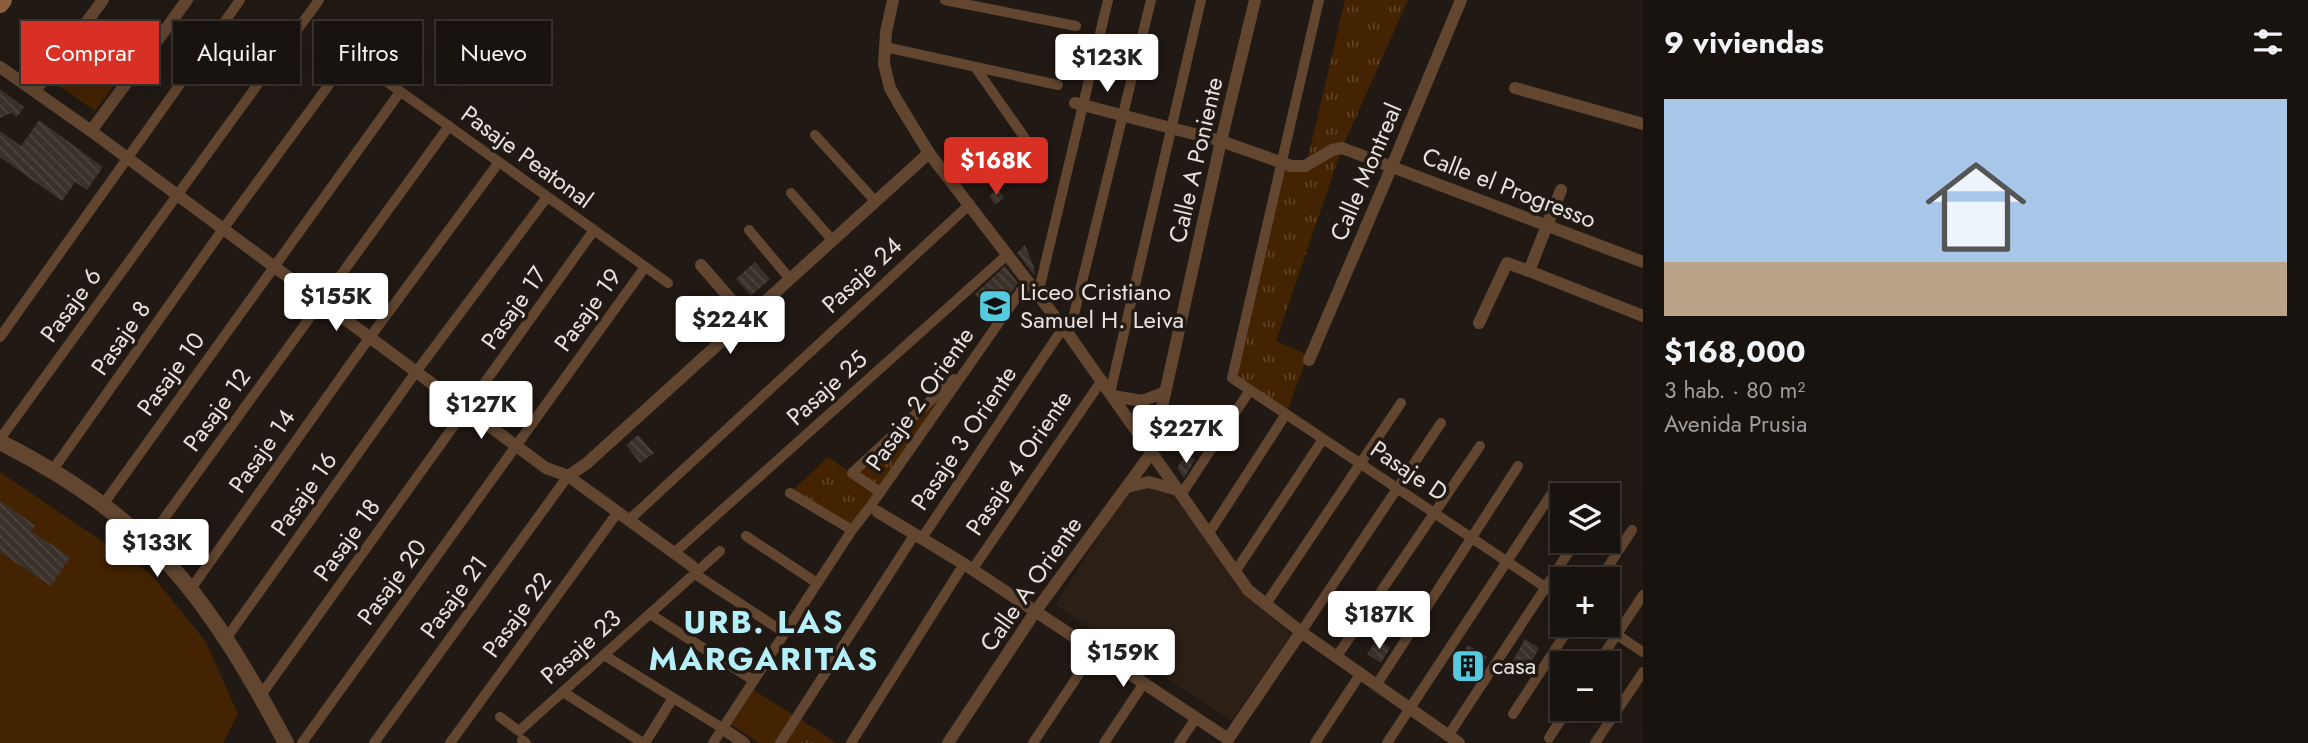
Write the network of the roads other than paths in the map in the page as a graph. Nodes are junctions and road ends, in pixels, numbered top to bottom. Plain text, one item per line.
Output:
1 (103, 0) edge
2 (187, 0) edge
3 (240, 0) edge
4 (319, 0) edge
5 (893, 0) edge
6 (945, 0) edge
7 (1108, 0) edge
8 (1151, 0) edge
9 (1201, 0) edge
10 (1255, 0) edge
11 (1319, 0) edge
12 (1461, 0) edge
13 (1076, 26) dead end
14 (885, 47) junction
15 (0, 67) edge
16 (975, 67) junction
17 (329, 84) edge
18 (389, 84) edge
19 (1058, 85) dead end
20 (1515, 88) dead end
21 (35, 91) junction
22 (400, 92) junction
23 (1079, 104) junction
24 (1122, 116) junction
25 (1643, 124) edge
26 (449, 127) junction
27 (1171, 128) junction
28 (91, 131) junction
29 (816, 135) dead end
30 (1221, 141) junction
31 (929, 153) junction
32 (128, 159) junction
33 (499, 162) junction
34 (1282, 162) junction
35 (1044, 164) dead end
36 (1392, 166) junction
37 (1561, 190) dead end
38 (791, 192) dead end
39 (177, 195) junction
40 (547, 197) junction
41 (876, 202) junction
42 (970, 204) junction
43 (1547, 225) junction
44 (223, 229) junction
45 (594, 230) junction
46 (749, 230) dead end
47 (832, 241) junction
48 (1008, 254) junction
49 (1643, 262) edge
50 (701, 265) dead end
51 (274, 266) junction
52 (645, 267) junction
53 (1529, 271) junction
54 (790, 279) junction
55 (1028, 281) junction
56 (668, 284) dead end
57 (1038, 294) junction
58 (321, 302) junction
59 (1643, 316) edge
60 (747, 318) junction
61 (1479, 323) dead end
62 (1066, 332) junction
63 (0, 337) edge
64 (370, 338) junction
65 (1309, 360) dead end
66 (968, 367) junction
67 (416, 372) junction
68 (1101, 380) junction
69 (1250, 390) junction
70 (1165, 392) junction
71 (1112, 394) junction
72 (1401, 403) dead end
73 (467, 410) junction
74 (1286, 414) junction
75 (1441, 423) dead end
76 (1323, 439) junction
77 (0, 441) edge
78 (516, 445) junction
79 (1480, 446) dead end
80 (1152, 452) junction
81 (1360, 463) junction
82 (1518, 466) dead end
83 (52, 471) junction
84 (568, 476) junction
85 (1127, 487) junction
86 (1397, 488) junction
87 (790, 492) dead end
88 (880, 492) junction
89 (1180, 492) junction
90 (1550, 496) edge
91 (102, 506) junction
92 (874, 510) junction
93 (1435, 513) junction
94 (623, 516) junction
95 (852, 530) junction
96 (1632, 530) dead end
97 (1209, 534) junction
98 (746, 536) dead end
99 (919, 536) junction
100 (1472, 538) junction
101 (147, 542) junction
102 (720, 551) dead end
103 (674, 553) junction
104 (1568, 553) edge
105 (1507, 561) junction
106 (968, 567) junction
107 (1608, 567) edge
108 (694, 570) junction
109 (1235, 572) junction
110 (817, 583) junction
111 (1545, 587) junction
112 (190, 590) junction
113 (1550, 590) edge
114 (1643, 595) edge
115 (1266, 604) junction
116 (1035, 612) junction
117 (650, 614) junction
118 (1620, 630) edge
119 (1301, 632) junction
120 (785, 633) junction
121 (1563, 637) edge
122 (1620, 637) edge
123 (225, 640) junction
124 (1095, 650) junction
125 (1643, 652) edge
126 (604, 654) junction
127 (1337, 656) junction
128 (1643, 672) edge
129 (1361, 673) junction
130 (754, 680) junction
131 (1144, 683) junction
132 (1377, 684) junction
133 (563, 692) junction
134 (261, 695) junction
135 (673, 698) junction
136 (1410, 709) junction
137 (1513, 714) dead end
138 (500, 717) dead end
139 (1196, 718) junction
140 (1560, 721) edge
141 (722, 729) junction
142 (1549, 738) dead end
143 (1453, 740) edge
144 (1231, 741) edge
145 (286, 743) edge
146 (302, 743) edge
147 (374, 743) edge
148 (450, 743) edge
149 (644, 743) edge
150 (713, 743) edge
151 (744, 743) edge
152 (780, 743) edge
153 (851, 743) edge
154 (948, 743) edge
155 (1033, 743) edge
156 (1104, 743) edge
157 (1179, 743) edge
158 (1315, 743) edge
159 (1387, 743) edge
160 (1595, 743) edge

1 - 21 street
2 - 28 street
3 - 32 street
4 - 39 street, Pasaje 6
5 - 14 street
6 - 13 street
7 - 23 street
8 - 24 street
9 - 27 street
10 - 30 street, Calle A Poniente
11 - 34 street
12 - 36 street, Calle Montreal
14 - 16 street
14 - 31 street
15 - 21 street
16 - 19 street
16 - 35 street
17 - 44 street, Pasaje 8
18 - 22 street, Pasaje Peatonal
20 - 25 street
21 - 28 street
22 - 26 street, Pasaje Peatonal
22 - 51 street, Pasaje 10
23 - 24 street
23 - 57 street
24 - 27 street
24 - 62 street
26 - 33 street, Pasaje Peatonal
26 - 58 street, Pasaje 12
27 - 30 street
27 - 71 street
28 - 32 street
29 - 41 street
30 - 34 street
30 - 70 street, Calle A Poniente
31 - 41 street
31 - 42 street
32 - 39 street
32 - 63 street
33 - 40 street, Pasaje Peatonal
33 - 64 street, Pasaje 14
34 - 36 street, Calle el Progresso
34 - 69 street, Pasaje D
36 - 43 street, Calle el Progresso
36 - 65 street, Calle Montreal
37 - 43 street
38 - 47 street
39 - 44 street
39 - 77 street, Pasaje 6
40 - 45 street, Pasaje Peatonal
40 - 67 street, Pasaje 16
41 - 47 street
42 - 48 street
42 - 94 street, Pasaje 24
43 - 49 street, Calle el Progresso
43 - 53 street
44 - 51 street
44 - 83 street, Pasaje 8
45 - 52 street, Pasaje Peatonal
45 - 73 street, Pasaje 17
46 - 54 street
47 - 54 street
48 - 55 street
48 - 103 street, Pasaje 25
50 - 60 street
51 - 58 street
51 - 91 street, Pasaje 10
52 - 56 street, Pasaje Peatonal
52 - 78 street, Pasaje 19
53 - 59 street
53 - 61 street
54 - 60 street
55 - 57 street
55 - 66 street, Pasaje 2 Oriente
57 - 62 street
58 - 64 street
58 - 101 street, Pasaje 12
60 - 84 street
62 - 68 street
62 - 99 street, Pasaje 3 Oriente
64 - 67 street
64 - 112 street, Pasaje 14
66 - 88 street, Pasaje 2 Oriente
66 - 88 street
67 - 73 street
67 - 123 street, Pasaje 16
68 - 71 street
68 - 106 street, Pasaje 4 Oriente
69 - 74 street, Pasaje D
69 - 89 street
70 - 71 street
70 - 80 street, Calle A Poniente
71 - 80 street
72 - 81 street
73 - 78 street
73 - 134 street, Pasaje 18
74 - 76 street, Pasaje D
74 - 97 street
75 - 86 street
76 - 81 street, Pasaje D
76 - 109 street
77 - 83 street
78 - 84 street
78 - 146 street, Pasaje 20
79 - 93 street
80 - 85 street, Calle A Oriente
80 - 89 street
81 - 86 street, Pasaje D
81 - 115 street
82 - 100 street
83 - 91 street
84 - 94 street
84 - 147 street, Pasaje 21
85 - 89 street
85 - 116 street, Calle A Oriente
86 - 93 street, Pasaje D
86 - 119 street
87 - 95 street
88 - 92 street, Pasaje 2 Oriente
89 - 97 street
90 - 105 street
91 - 101 street
92 - 95 street, Pasaje 2 Oriente
92 - 99 street
93 - 100 street, Pasaje D
93 - 127 street
94 - 103 street
94 - 148 street, Pasaje 22
95 - 110 street, Pasaje 2 Oriente
96 - 107 street
97 - 109 street
98 - 110 street
99 - 106 street
99 - 152 street, Pasaje 3 Oriente
100 - 105 street, Pasaje D
100 - 132 street
101 - 112 street
102 - 108 street, Pasaje 23
103 - 108 street
104 - 111 street
105 - 111 street, Pasaje D
105 - 136 street
106 - 116 street
106 - 153 street, Pasaje 4 Oriente
108 - 117 street, Pasaje 23
108 - 120 street
109 - 115 street
110 - 120 street, Pasaje 2 Oriente
111 - 113 street, Pasaje D
111 - 143 street
112 - 123 street
114 - 118 street
115 - 119 street
116 - 124 street
116 - 154 street, Calle A Oriente
117 - 126 street, Pasaje 23
117 - 130 street
119 - 127 street
119 - 144 street
120 - 130 street, Pasaje 2 Oriente
121 - 137 street
122 - 125 street
123 - 134 street
124 - 131 street
124 - 155 street
126 - 133 street, Pasaje 23
126 - 135 street
127 - 129 street
128 - 160 street
129 - 132 street
129 - 158 street
130 - 141 street, Pasaje 2 Oriente
131 - 139 street
131 - 156 street
132 - 136 street
133 - 138 street, Pasaje 23
133 - 149 street
134 - 145 street
135 - 141 street
135 - 149 street
136 - 143 street
136 - 159 street
139 - 144 street
139 - 157 street
140 - 142 street
141 - 150 street, Pasaje 2 Oriente
141 - 151 street

